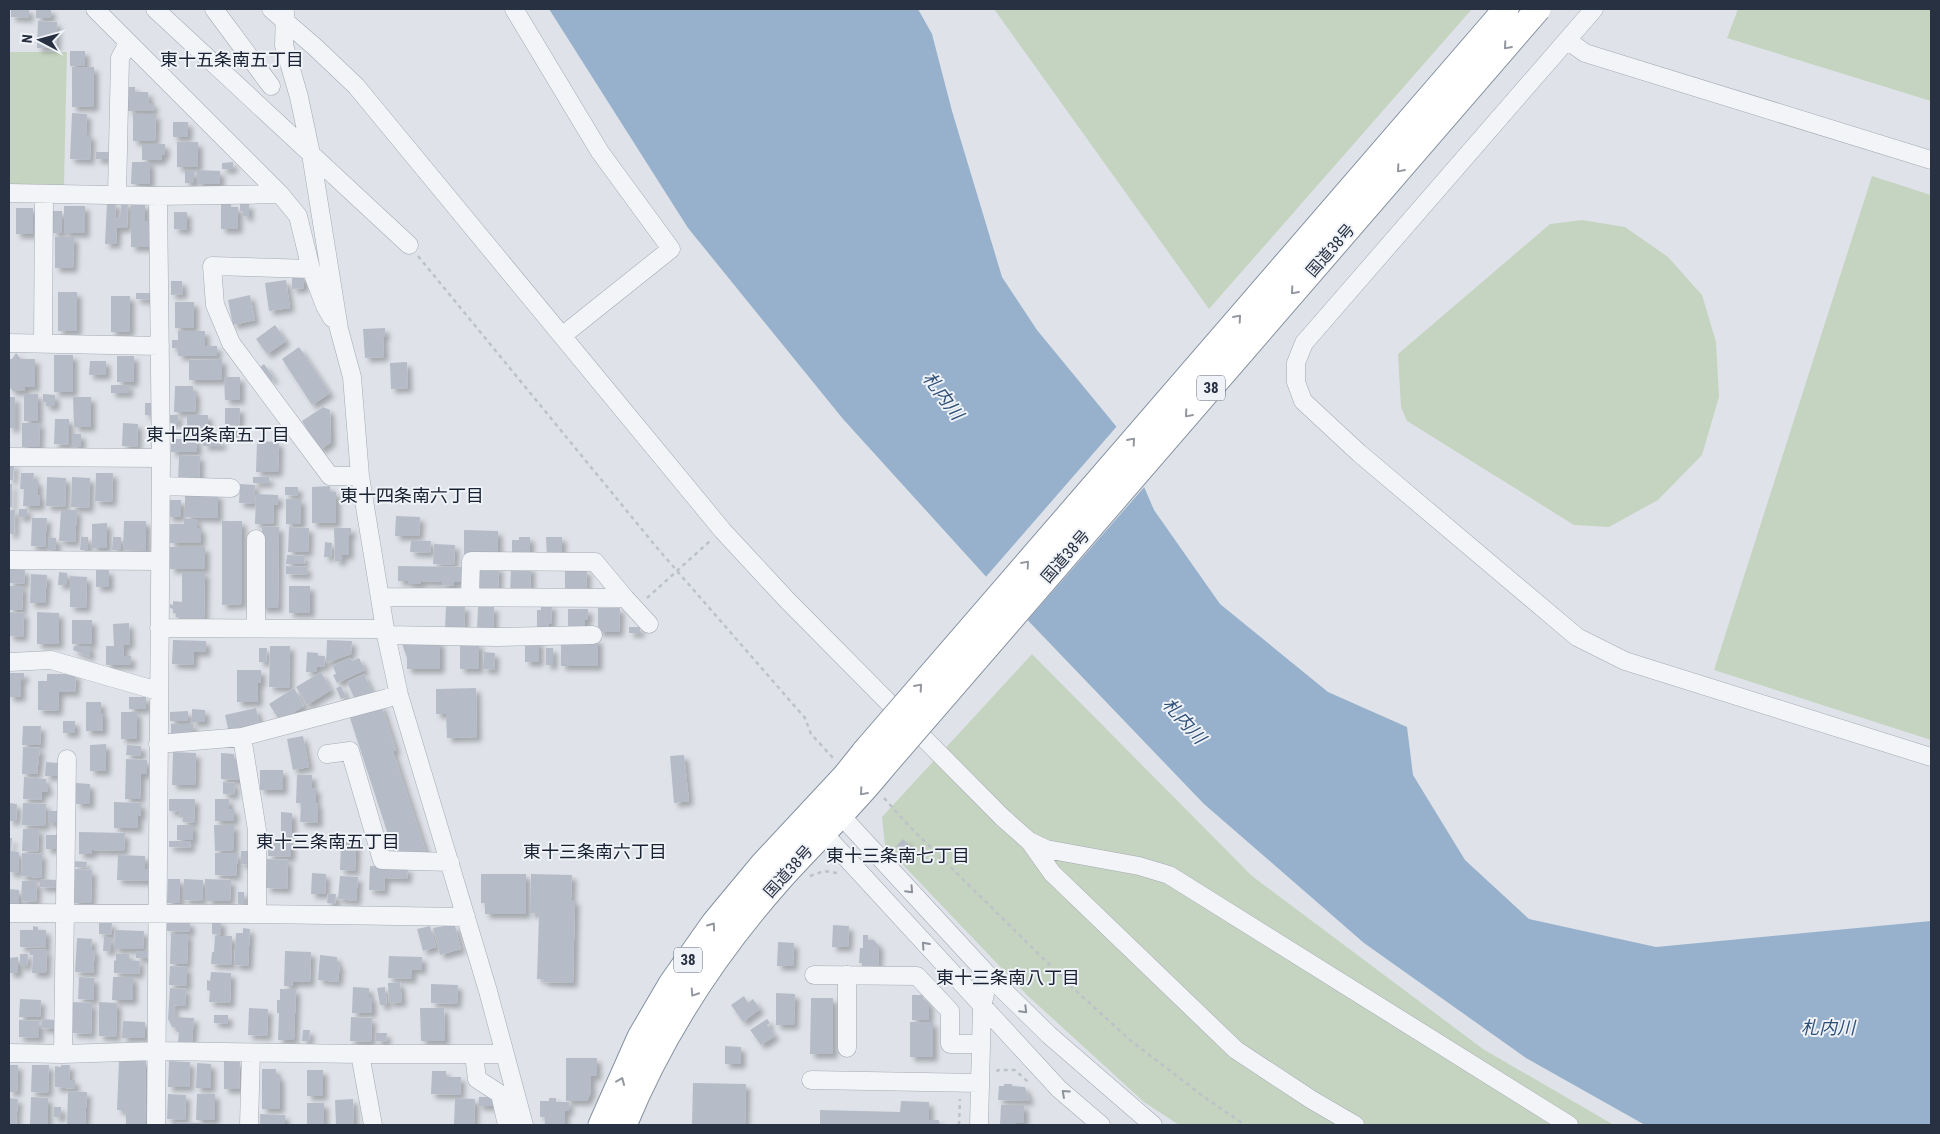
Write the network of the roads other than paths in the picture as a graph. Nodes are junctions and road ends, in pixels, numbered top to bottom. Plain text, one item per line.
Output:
1 (95, 9) edge
2 (155, 9) edge
3 (214, 9) edge
4 (271, 9) edge
5 (514, 9) edge
6 (1506, 9) edge
7 (1538, 9) edge
8 (1594, 9) edge
9 (284, 15) edge
10 (1567, 40) junction
11 (128, 43) junction
12 (271, 86) dead end
13 (311, 154) junction
14 (1931, 160) edge
15 (9, 193) edge
16 (44, 194) junction
17 (280, 194) junction
18 (117, 195) junction
19 (158, 196) junction
20 (409, 245) road end
21 (311, 269) junction
22 (339, 329) junction
23 (562, 336) junction
24 (9, 343) edge
25 (43, 344) junction
26 (160, 346) junction
27 (9, 457) edge
28 (161, 458) junction
29 (360, 476) junction
30 (161, 486) junction
31 (231, 488) dead end
32 (256, 539) dead end
33 (9, 560) edge
34 (160, 561) junction
35 (380, 597) junction
36 (470, 597) junction
37 (630, 604) junction
38 (649, 624) dead end
39 (159, 628) junction
40 (256, 628) junction
41 (385, 632) junction
42 (593, 635) dead end
43 (9, 662) edge
44 (158, 691) junction
45 (399, 695) junction
46 (242, 737) junction
47 (158, 744) junction
48 (327, 754) dead end
49 (1931, 756) edge
50 (67, 759) dead end
51 (833, 807) junction
52 (815, 824) junction
53 (1029, 840) junction
54 (450, 862) junction
55 (9, 913) edge
56 (158, 913) junction
57 (66, 914) junction
58 (257, 914) junction
59 (466, 916) junction
60 (814, 975) dead end
61 (847, 975) junction
62 (989, 976) junction
63 (982, 1007) junction
64 (981, 1044) junction
65 (847, 1048) dead end
66 (158, 1051) junction
67 (9, 1053) edge
68 (251, 1053) junction
69 (63, 1054) junction
70 (360, 1054) junction
71 (474, 1054) junction
72 (504, 1054) junction
73 (812, 1080) dead end
74 (986, 1080) junction
75 (156, 1125) edge
76 (249, 1125) edge
77 (373, 1125) edge
78 (507, 1125) edge
79 (524, 1125) edge
80 (601, 1125) edge
81 (624, 1125) edge
82 (979, 1125) edge
83 (1101, 1125) edge
84 (1153, 1125) edge
85 (1355, 1125) edge
86 (1569, 1125) edge

1 - 11 street
2 - 13 street
3 - 12 street
4 - 9 street
5 - 23 street
51 -> 6 highway, 国道38号 / 38, bridge
7 -> 51 highway, 国道38号 / 38, bridge
8 - 10 street
9 - 13 street
9 - 23 street
10 - 14 street
10 - 49 street
11 - 17 street
11 - 18 street
13 - 20 street
13 - 22 street
15 - 16 street
16 - 18 street
16 - 25 street
17 - 19 street
17 - 21 street
18 - 19 street
19 - 26 street
21 - 22 street
21 - 29 street
22 - 29 street
23 - 53 street
24 - 25 street
25 - 26 street
26 - 28 street
27 - 28 street
28 - 30 street
29 - 35 street
30 - 31 street
30 - 34 street
32 - 40 street
33 - 34 street
34 - 39 street
35 - 36 street
35 - 41 street
36 - 37 street
36 - 37 street
37 - 38 street
39 - 40 street
39 - 44 street
40 - 41 street
41 - 42 street
41 - 45 street
43 - 44 street
44 - 47 street
45 - 46 street
45 - 54 street
46 - 47 street
46 - 58 street
47 - 56 street
48 - 54 street
50 - 57 street
51 - 52 highway, 国道38号 / 38
51 -> 62 street
63 -> 52 street
80 -> 52 highway, 国道38号 / 38
52 -> 81 highway, 国道38号 / 38
53 - 85 street
53 - 86 street
54 - 59 street
55 - 57 street
56 - 57 street
56 - 58 street
56 - 66 street
57 - 69 street
58 - 59 street
59 - 72 street
60 - 61 street
61 - 64 street
61 - 65 street
62 - 63 street
62 -> 84 street
63 - 64 street
83 -> 63 street
64 - 74 street
66 - 68 street
66 - 69 street
66 - 75 street
67 - 69 street
68 - 70 street
68 - 76 street
70 - 71 street
70 - 77 street
71 - 72 street
71 - 78 street
72 - 79 street
73 - 74 street
74 - 82 street

